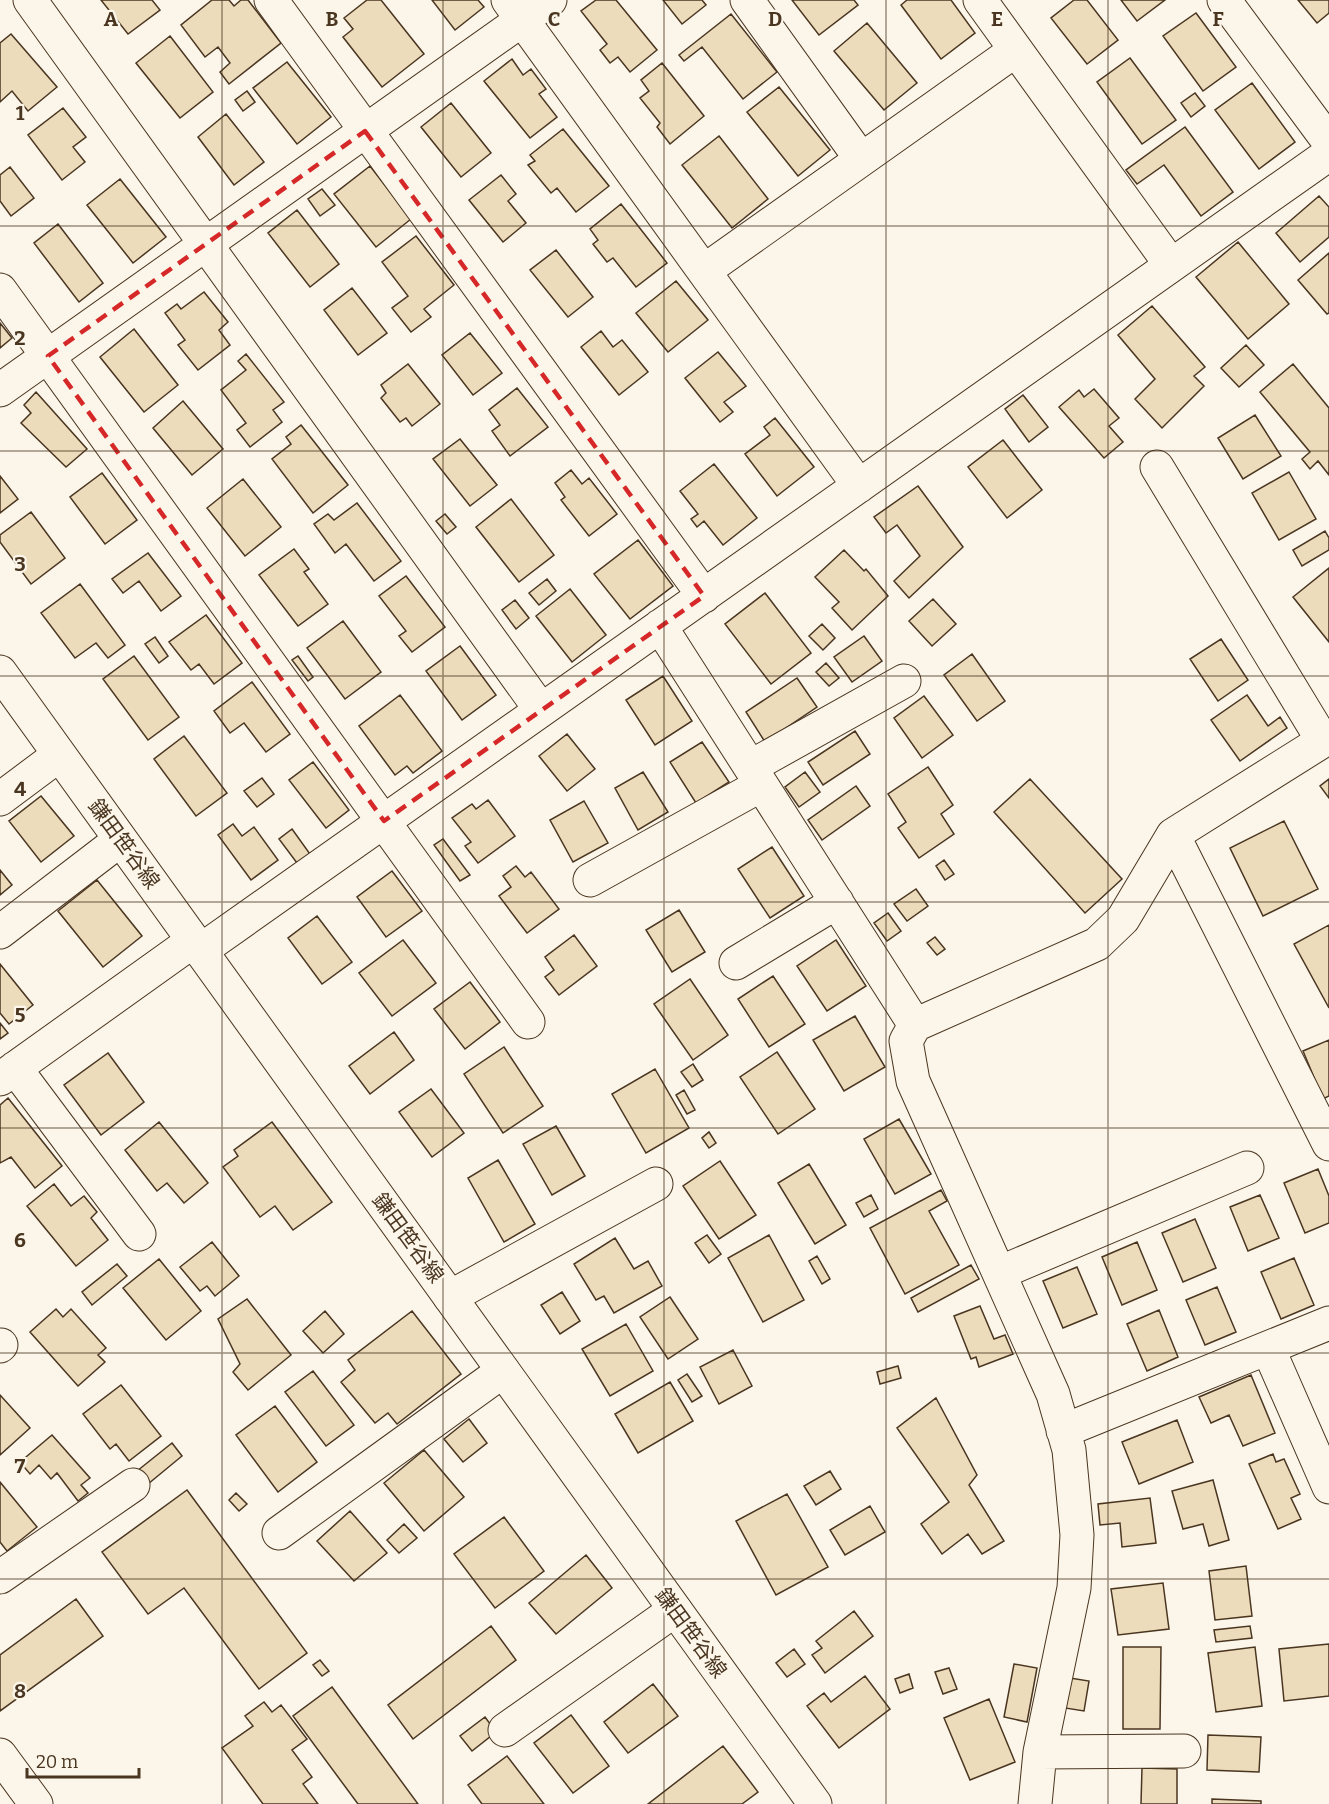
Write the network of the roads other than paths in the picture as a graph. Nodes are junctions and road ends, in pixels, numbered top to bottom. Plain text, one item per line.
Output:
1 (30, 0) edge
2 (271, 0) edge
3 (550, 0) edge
4 (747, 0) edge
5 (980, 0) edge
6 (1224, 0) edge
7 (515, 10) edge
8 (1016, 50) junction
9 (365, 131) junction
10 (1329, 142) edge
11 (1329, 154) edge
12 (861, 159) junction
13 (204, 245) junction
14 (1171, 265) junction
15 (704, 271) junction
16 (0, 290) edge
17 (48, 356) junction
18 (0, 390) edge
19 (1157, 467) dead end
20 (859, 486) junction
21 (704, 596) junction
22 (660, 626) junction
23 (0, 672) edge
24 (904, 681) dead end
25 (541, 710) junction
26 (1326, 739) edge
27 (59, 754) junction
28 (756, 776) junction
29 (0, 799) edge
30 (384, 821) junction
31 (1173, 835) junction
32 (120, 840) junction
33 (590, 879) dead end
34 (837, 902) junction
35 (0, 932) edge
36 (197, 946) junction
37 (736, 963) dead end
38 (528, 1022) dead end
39 (915, 1025) junction
40 (7, 1073) edge
41 (1329, 1144) edge
42 (1247, 1168) dead end
43 (656, 1184) dead end
44 (140, 1234) dead end
45 (999, 1273) junction
46 (450, 1297) junction
47 (1329, 1323) edge
48 (1268, 1348) junction
49 (503, 1371) junction
50 (1063, 1431) junction
51 (133, 1485) dead end
52 (1329, 1487) edge
53 (279, 1533) dead end
54 (0, 1577) edge
55 (675, 1610) junction
56 (505, 1731) dead end
57 (1184, 1751) dead end
58 (1040, 1752) junction
59 (0, 1755) edge
60 (36, 1804) edge
61 (815, 1804) edge
62 (1035, 1804) edge

1 - 13 street
2 - 9 street
3 - 7 street
4 - 12 street
5 - 8 street
6 - 10 street
7 - 9 street
7 - 15 street
8 - 12 street
8 - 14 street
9 - 13 street
9 - 21 street
11 - 14 street
12 - 15 street
13 - 17 street
13 - 25 street
14 - 20 street
15 - 20 street
16 - 17 street
17 - 18 street
17 - 30 street
19 - 26 street
20 - 21 street
21 - 22 street
22 - 25 street
22 - 28 street
23 - 27 street, 鎌田笹谷線
24 - 28 street
25 - 30 street
26 - 31 street
27 - 29 street
27 - 32 street, 鎌田笹谷線
28 - 33 street
28 - 34 street
30 - 36 street
30 - 38 street
31 - 39 street
31 - 41 street
32 - 35 street
32 - 36 street, 鎌田笹谷線
34 - 37 street
34 - 39 street
36 - 40 street
36 - 46 street, 鎌田笹谷線
39 - 45 street
40 - 44 street
42 - 45 street
43 - 46 street
45 - 50 street
46 - 49 street, 鎌田笹谷線
47 - 48 street
48 - 50 street
48 - 52 street
49 - 53 street
49 - 55 street, 鎌田笹谷線
50 - 58 street
51 - 54 street
55 - 56 street
55 - 61 street, 鎌田笹谷線
57 - 58 street
58 - 62 street
59 - 60 street

